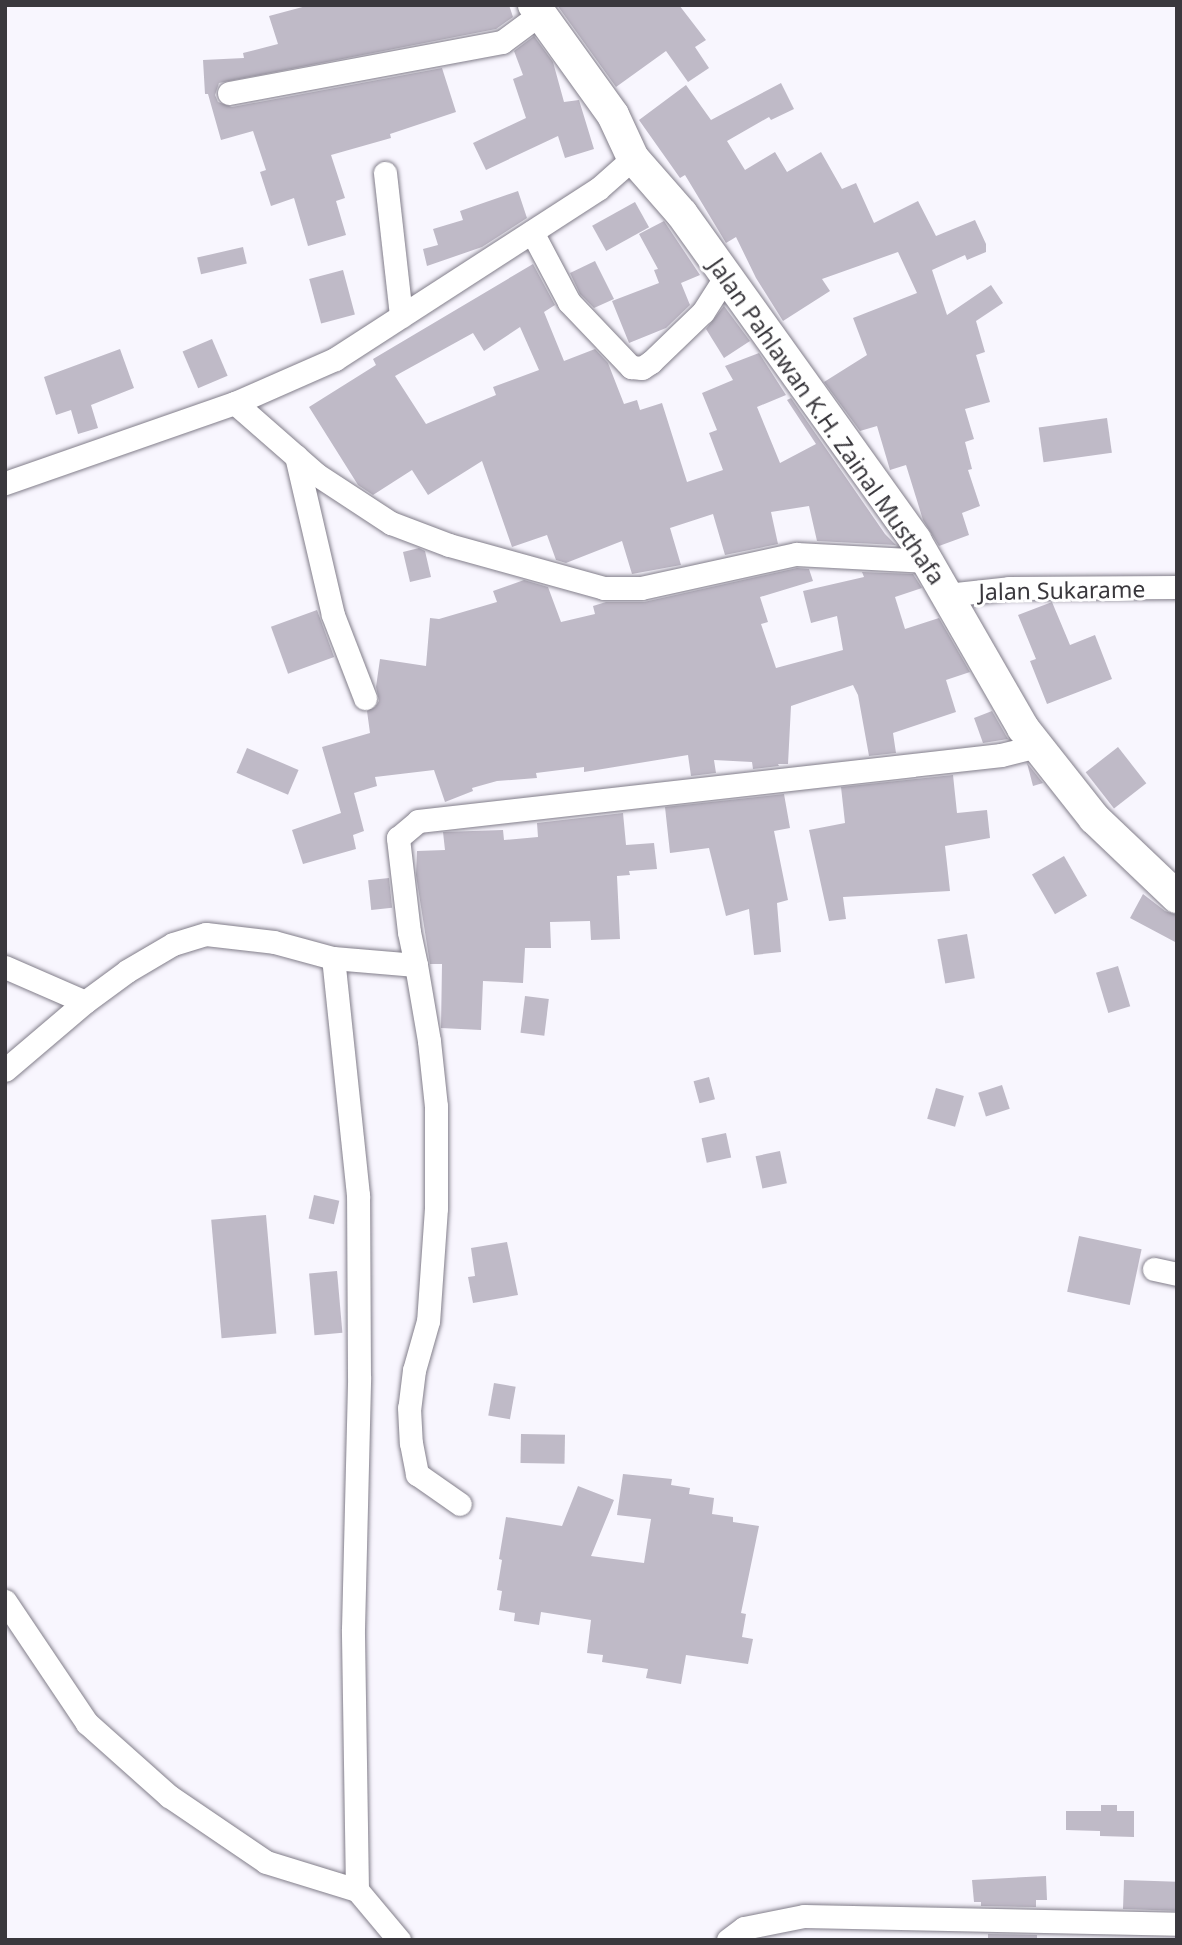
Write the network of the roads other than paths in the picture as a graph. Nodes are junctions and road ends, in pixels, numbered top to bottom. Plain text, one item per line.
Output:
1 (537, 9) edge
2 (229, 93) dead end
3 (633, 158) junction
4 (385, 173) dead end
5 (532, 232) junction
6 (726, 276) junction
7 (401, 316) junction
8 (235, 403) junction
9 (296, 456) junction
10 (5, 483) edge
11 (928, 561) junction
12 (1177, 587) edge
13 (947, 595) junction
14 (365, 698) dead end
15 (1038, 746) junction
16 (1177, 897) edge
17 (333, 958) junction
18 (416, 965) junction
19 (5, 967) edge
20 (85, 1002) junction
21 (5, 1070) edge
22 (1154, 1269) dead end
23 (1177, 1274) edge
24 (460, 1504) dead end
25 (5, 1601) edge
26 (357, 1890) junction
27 (1177, 1924) edge
28 (399, 1940) edge
29 (728, 1940) edge

1 - 2 street
1 - 3 street, Jalan Pahlawan K.H. Zainal Musthafa
3 - 5 street
3 - 6 street, Jalan Pahlawan K.H. Zainal Musthafa
4 - 7 street
5 - 6 street
5 - 7 street
6 - 11 street, Jalan Pahlawan K.H. Zainal Musthafa
7 - 8 street
8 - 9 street
8 - 10 street
9 - 11 street
9 - 14 street
11 - 13 street, Jalan Pahlawan K.H. Zainal Musthafa
12 - 13 street, Jalan Sukarame
13 - 15 street, Jalan Pahlawan K.H. Zainal Musthafa
15 - 16 street, Jalan Pahlawan K.H. Zainal Musthafa
15 - 18 street
17 - 18 street
17 - 20 street
17 - 26 street
18 - 24 street
19 - 20 street
20 - 21 street
22 - 23 street
25 - 26 street
26 - 28 street
27 - 29 street

